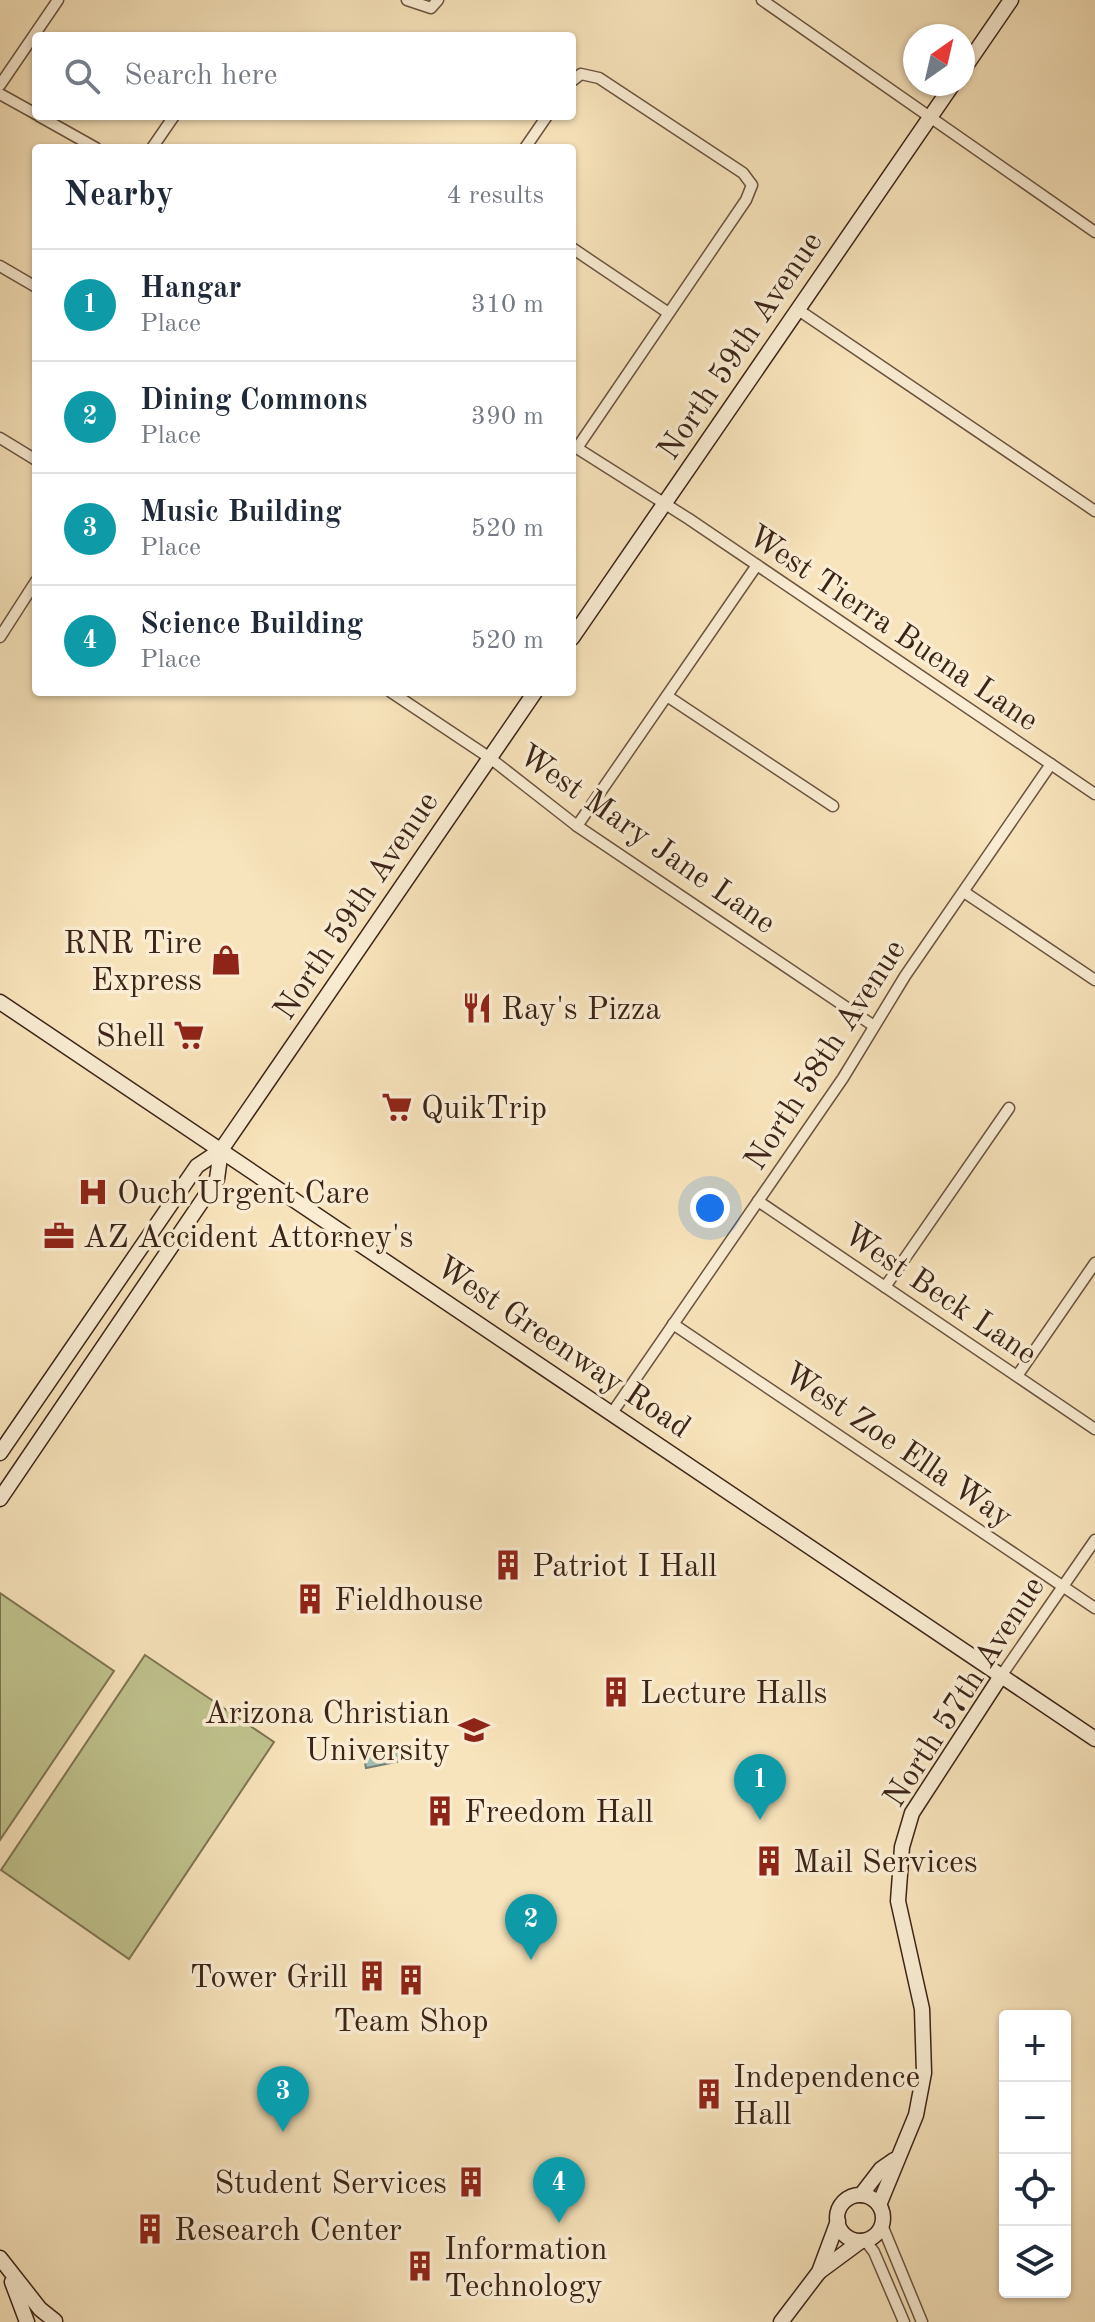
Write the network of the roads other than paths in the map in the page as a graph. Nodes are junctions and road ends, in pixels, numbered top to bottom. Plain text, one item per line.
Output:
1 (58, 0) edge
2 (407, 0) edge
3 (762, 0) edge
4 (1011, 0) edge
5 (434, 4) edge
6 (36, 32) edge
7 (32, 38) edge
8 (975, 52) edge
9 (577, 78) edge
10 (0, 85) edge
11 (0, 94) edge
12 (945, 96) edge
13 (32, 112) edge
14 (929, 119) junction
15 (47, 120) edge
16 (171, 120) edge
17 (544, 120) edge
18 (89, 144) edge
19 (155, 144) edge
20 (528, 144) edge
21 (1095, 232) edge
22 (576, 251) edge
23 (0, 266) edge
24 (32, 285) edge
25 (797, 309) junction
26 (667, 312) junction
27 (0, 438) edge
28 (576, 444) edge
29 (576, 448) edge
30 (32, 458) edge
31 (665, 503) junction
32 (1095, 511) edge
33 (757, 565) junction
34 (32, 587) edge
35 (576, 632) edge
36 (0, 637) edge
37 (406, 696) edge
38 (532, 696) edge
39 (667, 696) junction
40 (490, 758) junction
41 (1051, 764) junction
42 (1095, 794) edge
43 (833, 806) dead end
44 (577, 826) junction
45 (964, 892) junction
46 (1095, 980) edge
47 (0, 1002) edge
48 (874, 1026) junction
49 (1009, 1108) dead end
50 (221, 1150) junction
51 (758, 1201) junction
52 (1095, 1263) edge
53 (125, 1271) junction
54 (147, 1285) junction
55 (885, 1287) junction
56 (673, 1324) junction
57 (64, 1359) junction
58 (87, 1374) junction
59 (1017, 1376) junction
60 (612, 1413) junction
61 (1095, 1429) edge
62 (0, 1453) edge
63 (0, 1499) edge
64 (1095, 1540) edge
65 (1063, 1587) junction
66 (1095, 1608) edge
67 (1001, 1676) junction
68 (1095, 1739) edge
69 (894, 2160) junction
70 (861, 2195) junction
71 (879, 2205) junction
72 (838, 2221) junction
73 (882, 2225) junction
74 (863, 2240) junction
75 (4, 2264) edge
76 (819, 2272) junction
77 (907, 2287) junction
78 (892, 2293) junction
79 (27, 2322) edge
80 (41, 2322) edge
81 (57, 2322) edge
82 (781, 2322) edge
83 (904, 2322) edge
84 (922, 2322) edge

1 - 6 street
2 - 5 street
3 - 14 street
4 - 8 main road
7 - 10 street
9 - 26 street
11 - 13 street
12 - 14 main road, North 59th Avenue
14 - 21 street
14 - 25 main road, North 59th Avenue
15 - 18 street
16 - 19 street
17 - 20 street
22 - 26 street
23 - 24 street
25 - 31 main road, North 59th Avenue
25 - 32 street
26 - 28 street
27 - 30 street
29 - 31 street, West Tierra Buena Lane
31 - 33 street, West Tierra Buena Lane
31 - 35 main road, North 59th Avenue
33 - 39 street
33 - 41 street, West Tierra Buena Lane
34 - 36 street
37 - 40 street, West Mary Jane Lane
38 - 40 main road, North 59th Avenue
39 - 43 street
39 - 44 street
40 - 44 street, West Mary Jane Lane
40 - 50 main road, North 59th Avenue
41 - 42 street, West Tierra Buena Lane
41 - 45 street, North 58th Avenue
44 - 48 street, West Mary Jane Lane
45 - 46 street
45 - 48 street, North 58th Avenue
47 - 50 main road, West Greenway Road
48 - 51 street, North 58th Avenue
49 - 55 street
50 - 53 main road, North 59th Avenue
50 - 54 main road, North 59th Avenue
50 - 60 main road, West Greenway Road
51 - 55 street, West Beck Lane
51 - 56 street, North 58th Avenue
52 - 59 street
53 - 54 main road
53 - 57 main road, North 59th Avenue
54 - 58 main road, North 59th Avenue
55 - 59 street, West Beck Lane
56 - 60 street, North 58th Avenue
56 - 65 street, West Zoe Ella Way
57 - 58 main road
57 - 62 main road, North 59th Avenue
58 - 63 main road, North 59th Avenue
59 - 61 street, West Beck Lane
60 - 67 main road, West Greenway Road
64 - 65 street, North 57th Avenue
65 - 66 street, West Zoe Ella Way
65 - 67 street, North 57th Avenue
67 - 68 main road, West Greenway Road
67 - 69 main road, North 57th Avenue
69 - 70 main road, North 57th Avenue
69 - 71 main road, North 57th Avenue
70 - 71 main road
70 - 72 main road
71 - 73 main road
72 - 74 main road
72 - 76 main road
73 - 74 main road
73 - 77 street
74 - 76 main road
74 - 78 street
75 - 79 main road
75 - 81 main road
76 - 82 main road
77 - 78 street
77 - 84 street
78 - 83 street
80 - 81 main road

